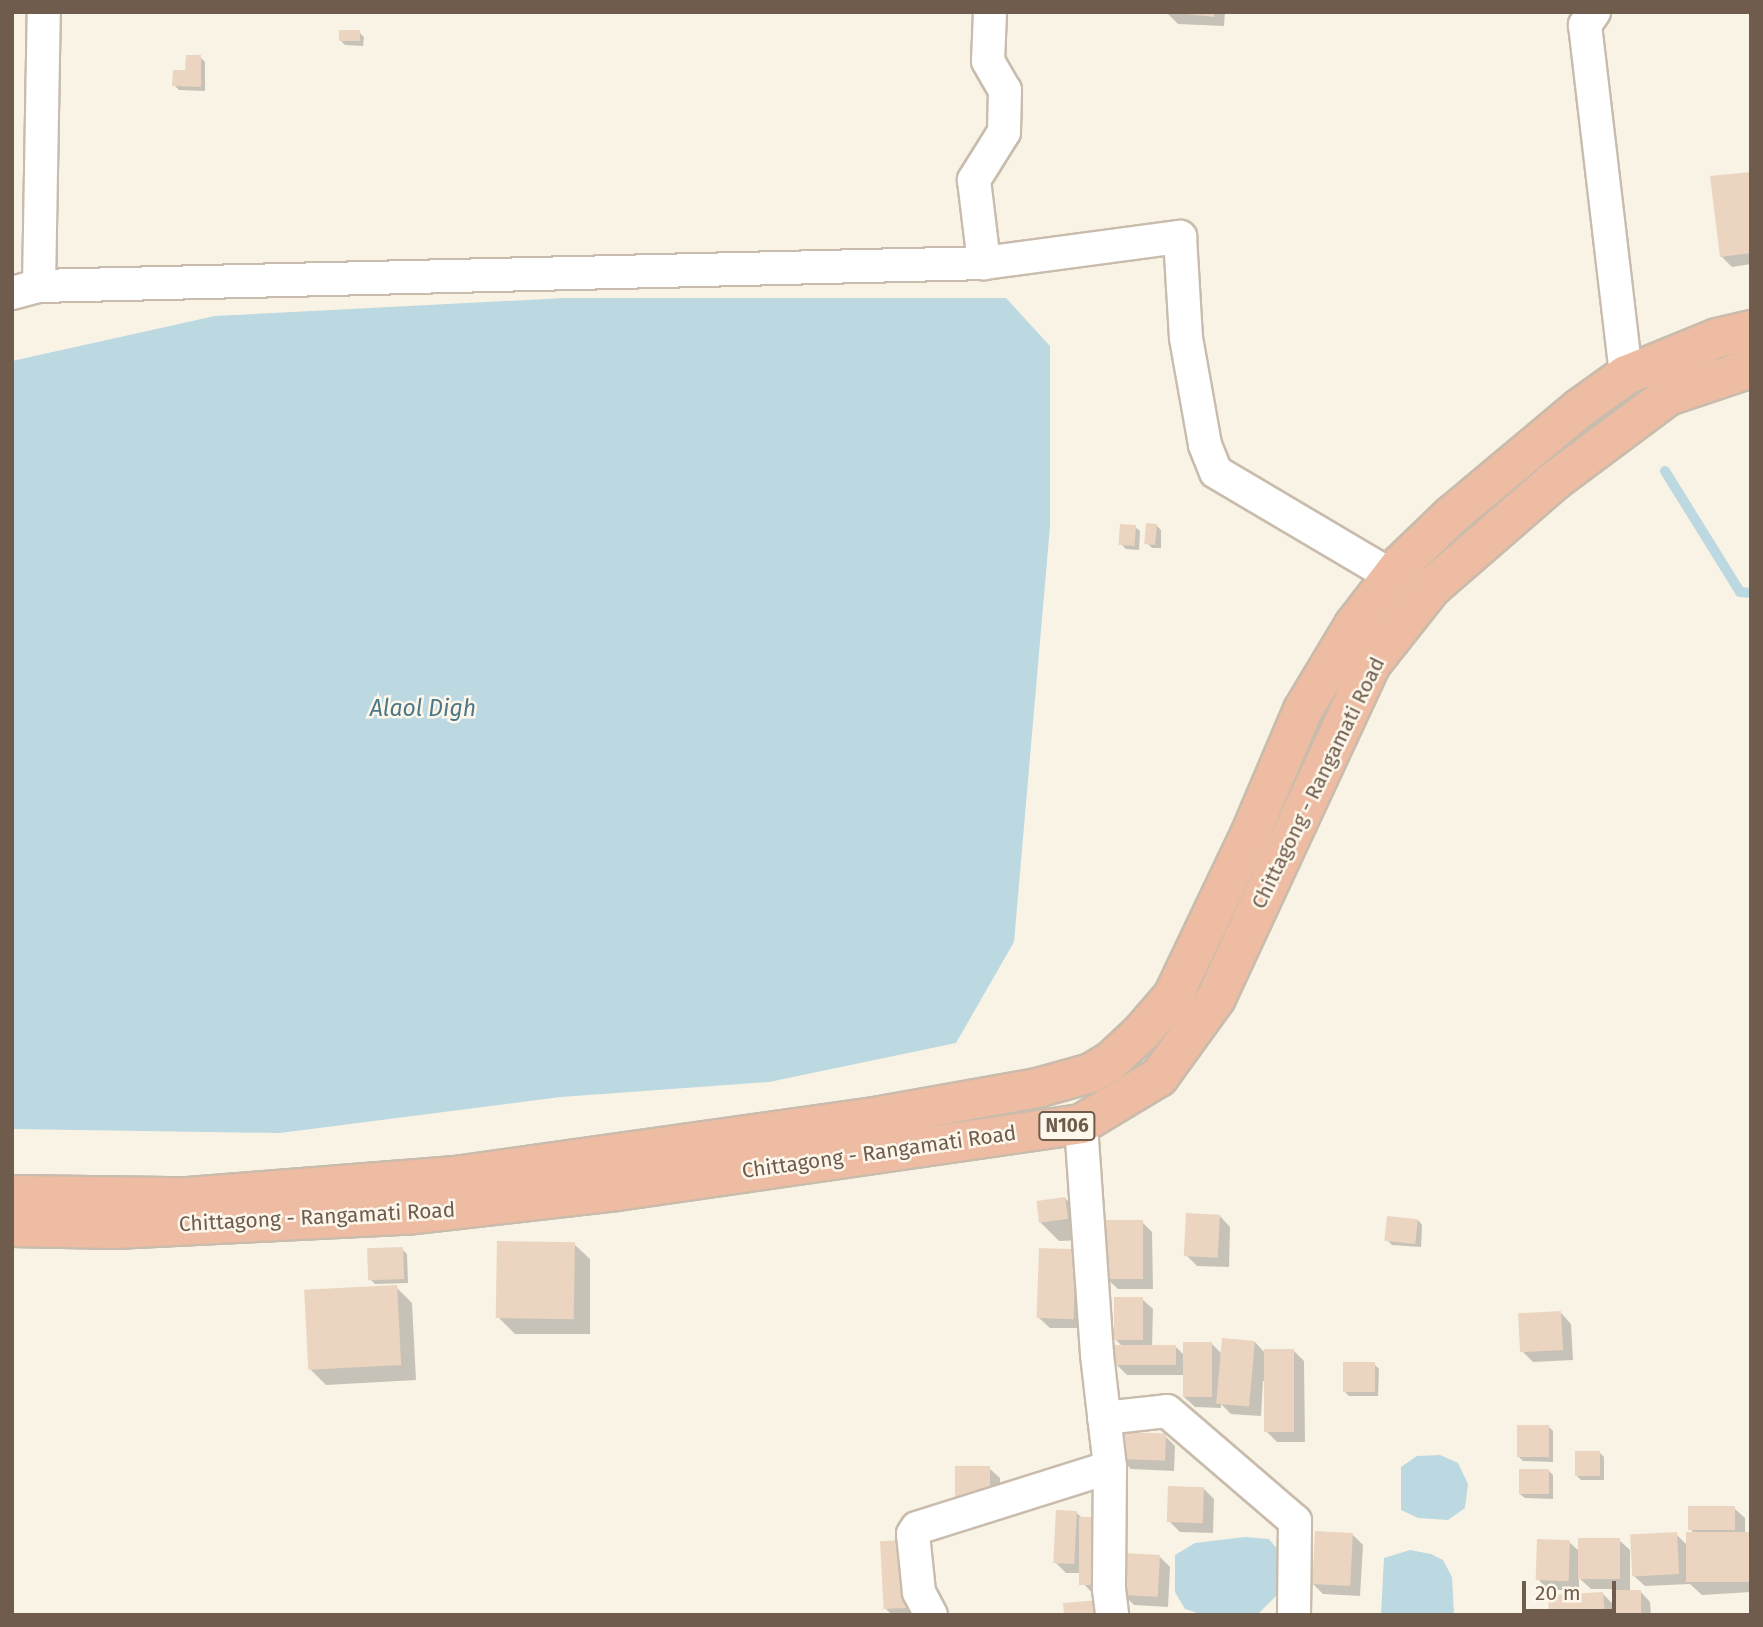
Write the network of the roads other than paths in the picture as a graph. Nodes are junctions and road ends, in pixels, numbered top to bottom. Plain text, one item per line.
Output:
1 (44, 12) edge
2 (990, 12) edge
3 (1594, 12) edge
4 (984, 263) junction
5 (25, 289) edge
6 (1751, 330) edge
7 (1751, 368) edge
8 (1626, 375) junction
9 (1392, 576) junction
10 (1081, 1124) junction
11 (12, 1195) edge
12 (12, 1227) edge
13 (1104, 1419) junction
14 (1110, 1467) junction
15 (931, 1615) edge
16 (1112, 1615) edge
17 (1294, 1615) edge

1 - 5 street
2 - 4 street
3 - 8 street
4 - 5 street
4 - 9 street
6 - 8 highway, Chittagong - Rangamati Road / N106
7 - 10 highway, Chittagong - Rangamati Road / N106
8 - 9 highway, Chittagong - Rangamati Road / N106
9 - 11 highway, Chittagong - Rangamati Road / N106
10 - 12 highway, Chittagong - Rangamati Road / N106
10 - 13 street
13 - 14 street
13 - 17 street
14 - 15 street
14 - 16 street

